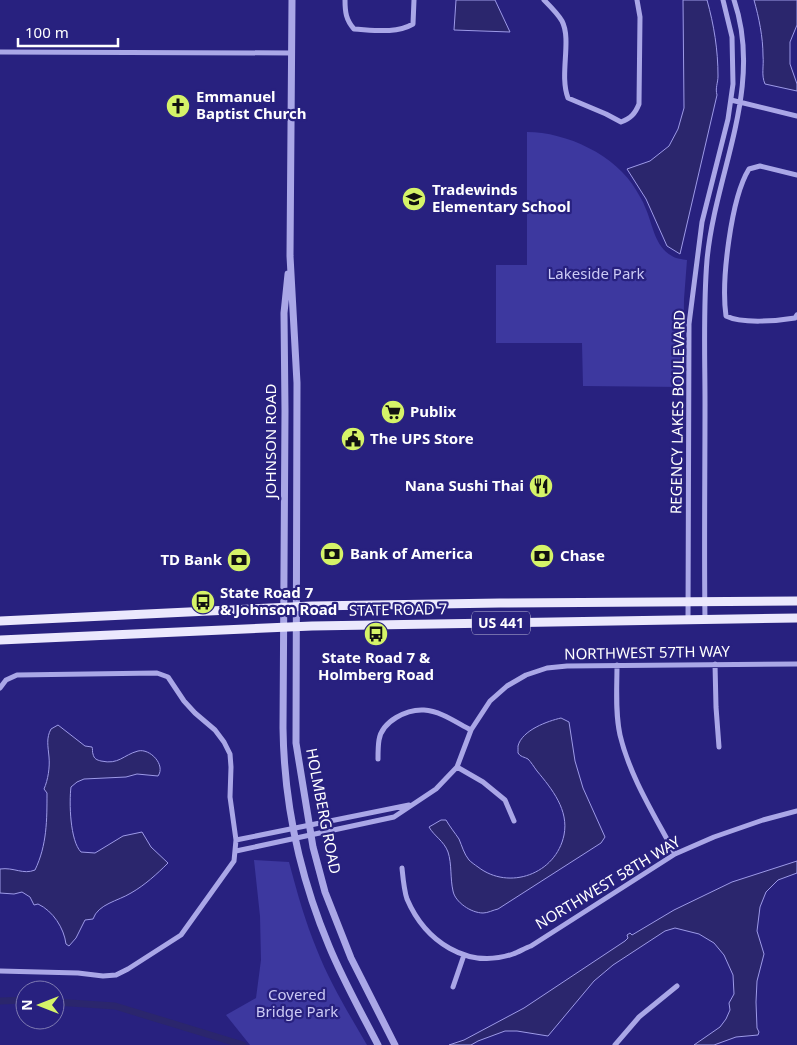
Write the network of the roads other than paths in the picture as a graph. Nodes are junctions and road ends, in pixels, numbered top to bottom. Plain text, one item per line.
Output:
1 (292, 0) edge
2 (345, 0) edge
3 (414, 0) edge
4 (544, 0) edge
5 (637, 0) edge
6 (723, 0) edge
7 (734, 0) edge
8 (0, 52) edge
9 (292, 52) junction
10 (731, 100) junction
11 (741, 102) junction
12 (797, 116) edge
13 (797, 175) edge
14 (290, 256) junction
15 (284, 313) junction
16 (796, 316) edge
17 (296, 365) junction
18 (705, 601) junction
19 (797, 601) edge
20 (688, 602) junction
21 (297, 607) junction
22 (284, 608) junction
23 (797, 618) edge
24 (688, 620) junction
25 (705, 620) junction
26 (5, 621) edge
27 (0, 626) edge
28 (296, 626) junction
29 (284, 627) junction
30 (0, 640) edge
31 (716, 664) junction
32 (797, 664) edge
33 (617, 665) junction
34 (0, 688) edge
35 (471, 730) junction
36 (719, 747) dead end
37 (378, 759) dead end
38 (457, 767) junction
39 (412, 804) junction
40 (797, 811) edge
41 (514, 821) dead end
42 (309, 824) junction
43 (292, 827) junction
44 (311, 836) junction
45 (295, 839) junction
46 (236, 840) junction
47 (236, 852) junction
48 (675, 854) junction
49 (402, 868) dead end
50 (464, 955) junction
51 (0, 971) edge
52 (677, 986) dead end
53 (453, 987) dead end
54 (378, 1045) edge
55 (395, 1045) edge
56 (615, 1045) edge

1 - 9 street, JOHNSON ROAD
2 - 3 street
4 - 5 street
6 - 10 street, REGENCY LAKES BOULEVARD
7 - 11 street, REGENCY LAKES BOULEVARD
8 - 9 street
9 - 14 street, JOHNSON ROAD
10 - 11 street
10 - 20 street, REGENCY LAKES BOULEVARD
11 - 12 street
11 - 18 street, REGENCY LAKES BOULEVARD
13 - 16 street
14 - 15 street, JOHNSON ROAD
14 - 17 street, JOHNSON ROAD
15 - 17 street
15 - 22 street, JOHNSON ROAD
17 - 21 street, JOHNSON ROAD
18 - 19 main road, STATE ROAD 7 / US 441
18 - 20 main road, STATE ROAD 7 / US 441
18 - 25 street, REGENCY LAKES BOULEVARD
20 - 21 main road, STATE ROAD 7 / US 441
20 - 24 street, REGENCY LAKES BOULEVARD
21 - 22 main road, STATE ROAD 7 / US 441
21 - 28 street, JOHNSON ROAD
22 - 26 main road, STATE ROAD 7 / US 441
22 - 29 street, JOHNSON ROAD
23 - 25 main road, STATE ROAD 7 / US 441
24 - 25 main road, STATE ROAD 7 / US 441
24 - 28 main road, STATE ROAD 7 / US 441
26 - 27 main road
28 - 29 main road, STATE ROAD 7 / US 441
28 - 42 street, HOLMBERG ROAD
29 - 30 main road, STATE ROAD 7 / US 441
29 - 43 street, HOLMBERG ROAD
31 - 32 street, NORTHWEST 57TH WAY
31 - 33 street, NORTHWEST 57TH WAY
31 - 36 street
33 - 35 street, NORTHWEST 57TH WAY
33 - 48 street
34 - 46 street
35 - 37 street
35 - 38 street, NORTHWEST 57TH WAY
38 - 39 street, NORTHWEST 57TH WAY
38 - 41 street
39 - 42 street, NORTHWEST 57TH WAY
39 - 44 street, NORTHWEST 57TH WAY
40 - 48 street, NORTHWEST 58TH WAY
42 - 43 street, NORTHWEST 57TH WAY
42 - 44 street, HOLMBERG ROAD
43 - 45 street, HOLMBERG ROAD
43 - 46 street, NORTHWEST 57TH WAY
44 - 45 street, NORTHWEST 57TH WAY
44 - 55 street, HOLMBERG ROAD
45 - 47 street, NORTHWEST 57TH WAY
45 - 54 street, HOLMBERG ROAD
46 - 47 street
47 - 51 street
48 - 50 street, NORTHWEST 58TH WAY
49 - 50 street
50 - 53 street
52 - 56 street

